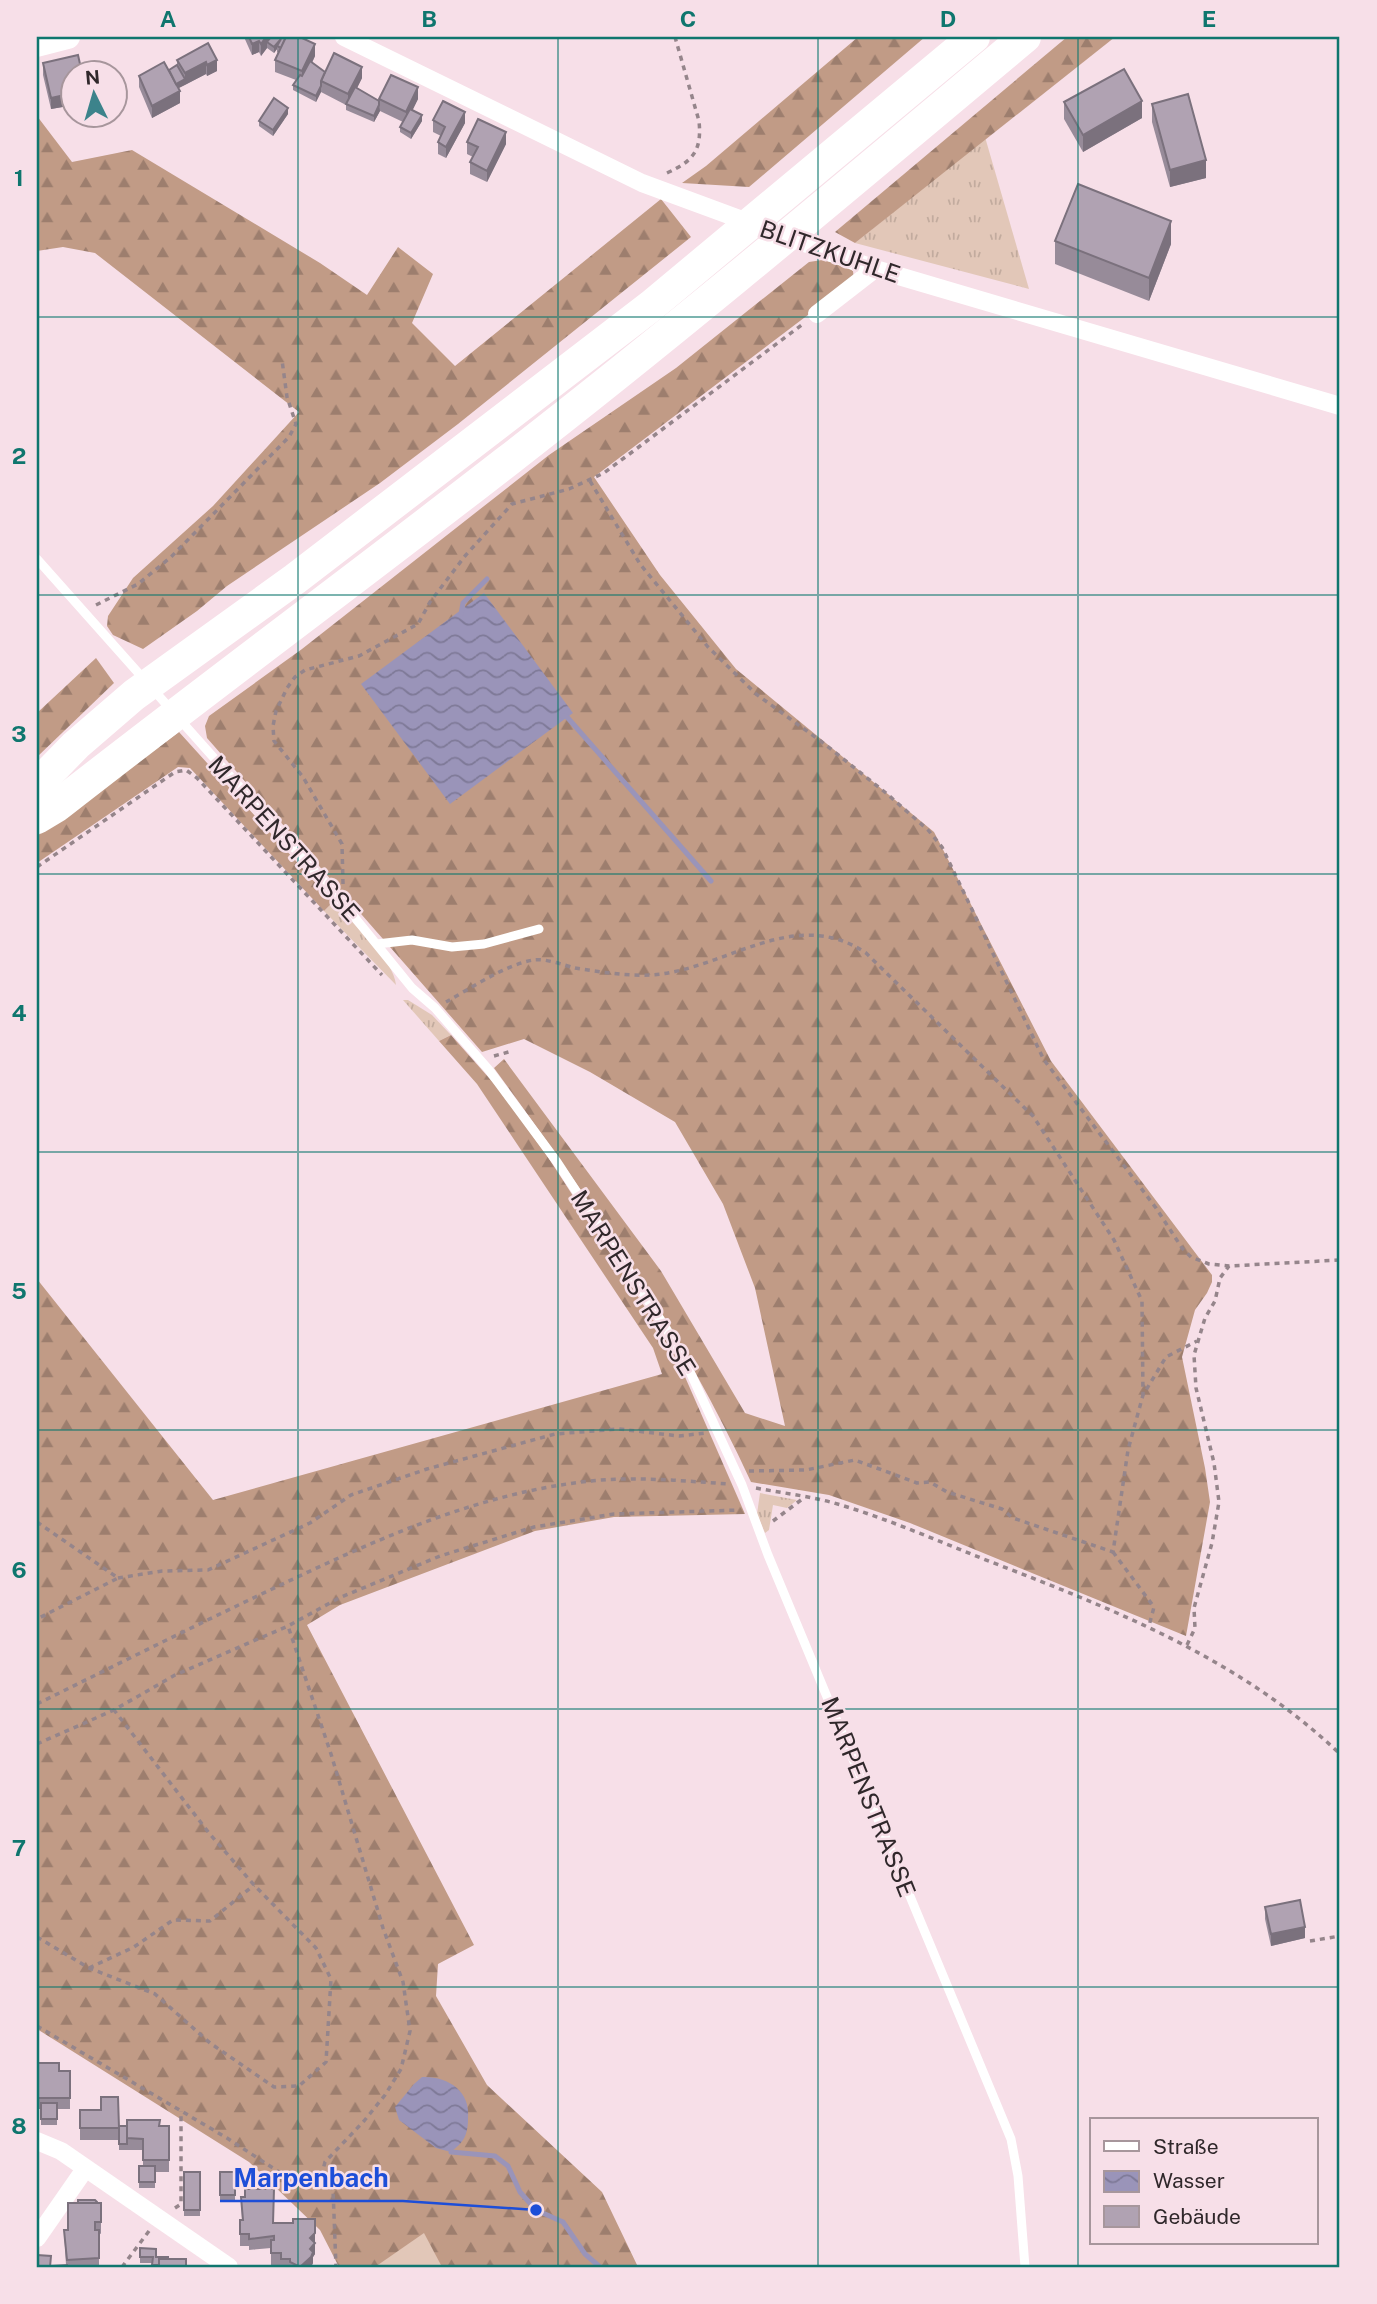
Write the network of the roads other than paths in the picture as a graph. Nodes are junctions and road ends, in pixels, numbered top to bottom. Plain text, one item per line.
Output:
1 (68, 37) edge
2 (344, 37) edge
3 (974, 37) edge
4 (1025, 37) edge
5 (37, 45) edge
6 (874, 269) junction
7 (817, 314) road end
8 (1340, 406) edge
9 (37, 559) edge
10 (37, 785) edge
11 (37, 818) edge
12 (539, 929) dead end
13 (377, 944) junction
14 (37, 2141) edge
15 (85, 2169) junction
16 (37, 2238) edge
17 (229, 2267) edge
18 (1025, 2267) edge

1 - 5 street
2 - 6 street, BLITZKUHLE
3 - 10 highway
4 - 11 highway
6 - 7 street
6 - 8 street, BLITZKUHLE
9 - 13 lane, MARPENSTRASSE
12 - 13 lane
13 - 18 lane, MARPENSTRASSE
14 - 15 street
15 - 16 street
15 - 17 street

